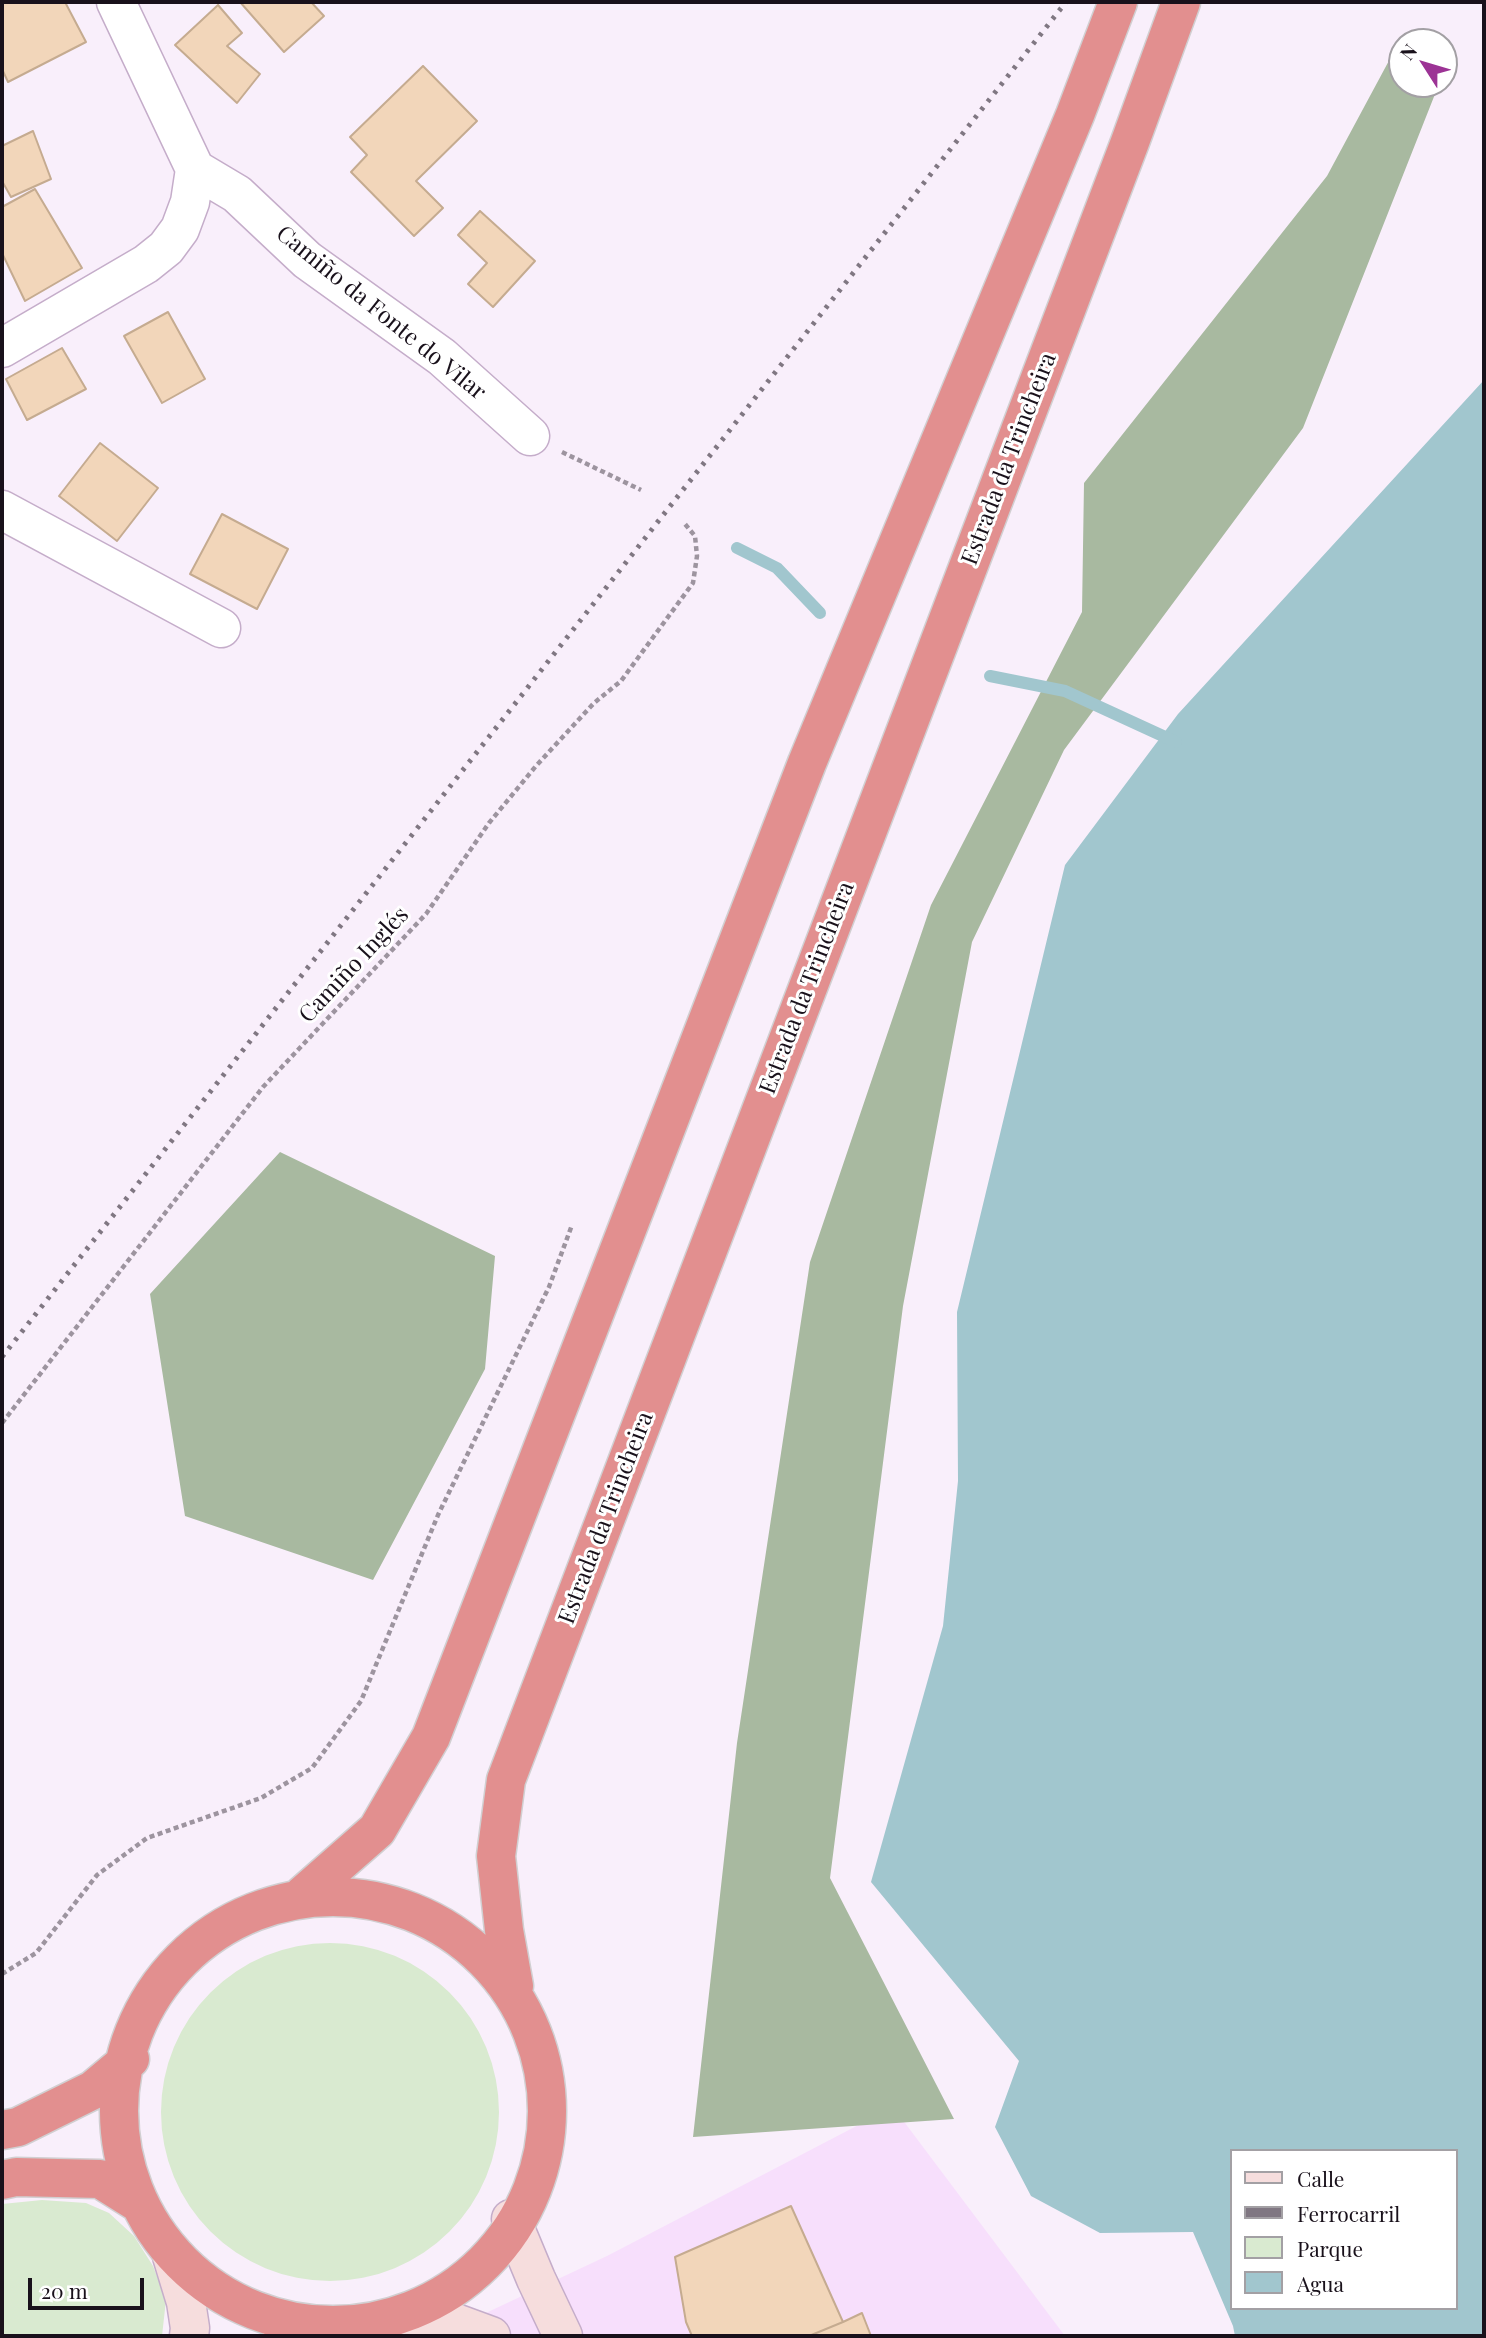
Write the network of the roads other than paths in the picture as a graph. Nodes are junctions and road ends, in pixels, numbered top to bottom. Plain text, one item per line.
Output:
1 (116, 2) edge
2 (1118, 2) edge
3 (1181, 2) edge
4 (195, 169) junction
5 (2, 348) edge
6 (530, 436) road end
7 (2, 510) edge
8 (221, 628) dead end
9 (303, 1895) junction
10 (514, 1986) junction
11 (130, 2059) junction
12 (2, 2130) edge
13 (2, 2180) edge
14 (135, 2201) junction
15 (511, 2219) junction
16 (172, 2256) junction
17 (370, 2325) junction
18 (290, 2331) edge
19 (189, 2336) edge
20 (491, 2336) edge
21 (563, 2336) edge

1 - 4 street
2 - 9 highway, Estrada da Trincheira
3 - 10 highway, Estrada da Trincheira
4 - 5 street
4 - 6 street, Camiño da Fonte do Vilar
7 - 8 street
9 - 10 highway, Estrada da Trincheira
9 - 11 highway, Estrada da Trincheira
10 - 15 highway, Estrada da Trincheira
11 - 12 highway, Estrada da Trincheira
11 - 14 highway, Estrada da Trincheira
13 - 14 highway, Estrada da Trincheira
14 - 16 highway, Estrada da Trincheira
15 - 17 highway, Estrada da Trincheira
15 - 21 street
16 - 18 highway, Estrada da Trincheira
16 - 19 street
17 - 18 highway, Estrada da Trincheira
17 - 20 street

